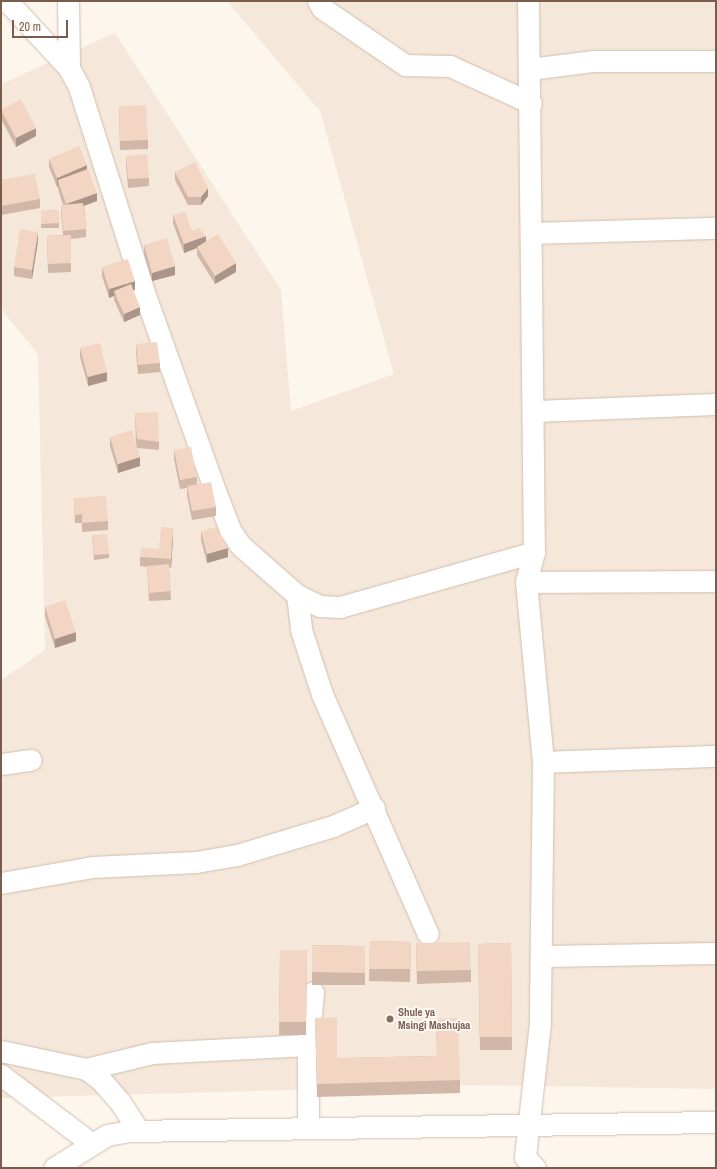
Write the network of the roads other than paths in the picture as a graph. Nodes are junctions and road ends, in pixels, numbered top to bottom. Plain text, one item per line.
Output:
1 (7, 1) edge
2 (68, 1) edge
3 (318, 1) edge
4 (528, 1) edge
5 (716, 61) edge
6 (69, 68) junction
7 (530, 69) junction
8 (531, 103) junction
9 (716, 228) edge
10 (532, 233) junction
11 (716, 404) edge
12 (533, 411) junction
13 (534, 552) junction
14 (716, 581) edge
15 (526, 582) junction
16 (297, 595) junction
17 (716, 756) edge
18 (31, 760) dead end
19 (543, 762) junction
20 (1, 764) edge
21 (374, 808) junction
22 (1, 883) edge
23 (428, 934) dead end
24 (716, 953) edge
25 (541, 956) junction
26 (313, 992) dead end
27 (308, 1045) junction
28 (1, 1051) edge
29 (86, 1069) junction
30 (1, 1075) edge
31 (716, 1122) edge
32 (531, 1124) junction
33 (308, 1126) junction
34 (139, 1131) junction
35 (92, 1144) junction
36 (528, 1164) edge
37 (54, 1168) edge

1 - 6 street
2 - 6 street
3 - 8 street
4 - 7 street
5 - 7 street
6 - 16 street
7 - 8 street
8 - 10 street
9 - 10 street
10 - 12 street
11 - 12 street
12 - 13 street
13 - 15 street
13 - 16 street
14 - 15 street
15 - 19 street
16 - 21 street
17 - 19 street
18 - 20 street
19 - 25 street
21 - 22 street
21 - 23 street
24 - 25 street
25 - 32 street
26 - 27 street
27 - 29 street
27 - 33 street
28 - 29 street
29 - 34 street
30 - 35 street
31 - 32 street
32 - 33 street
32 - 36 street
33 - 34 street
34 - 35 street
35 - 37 street

